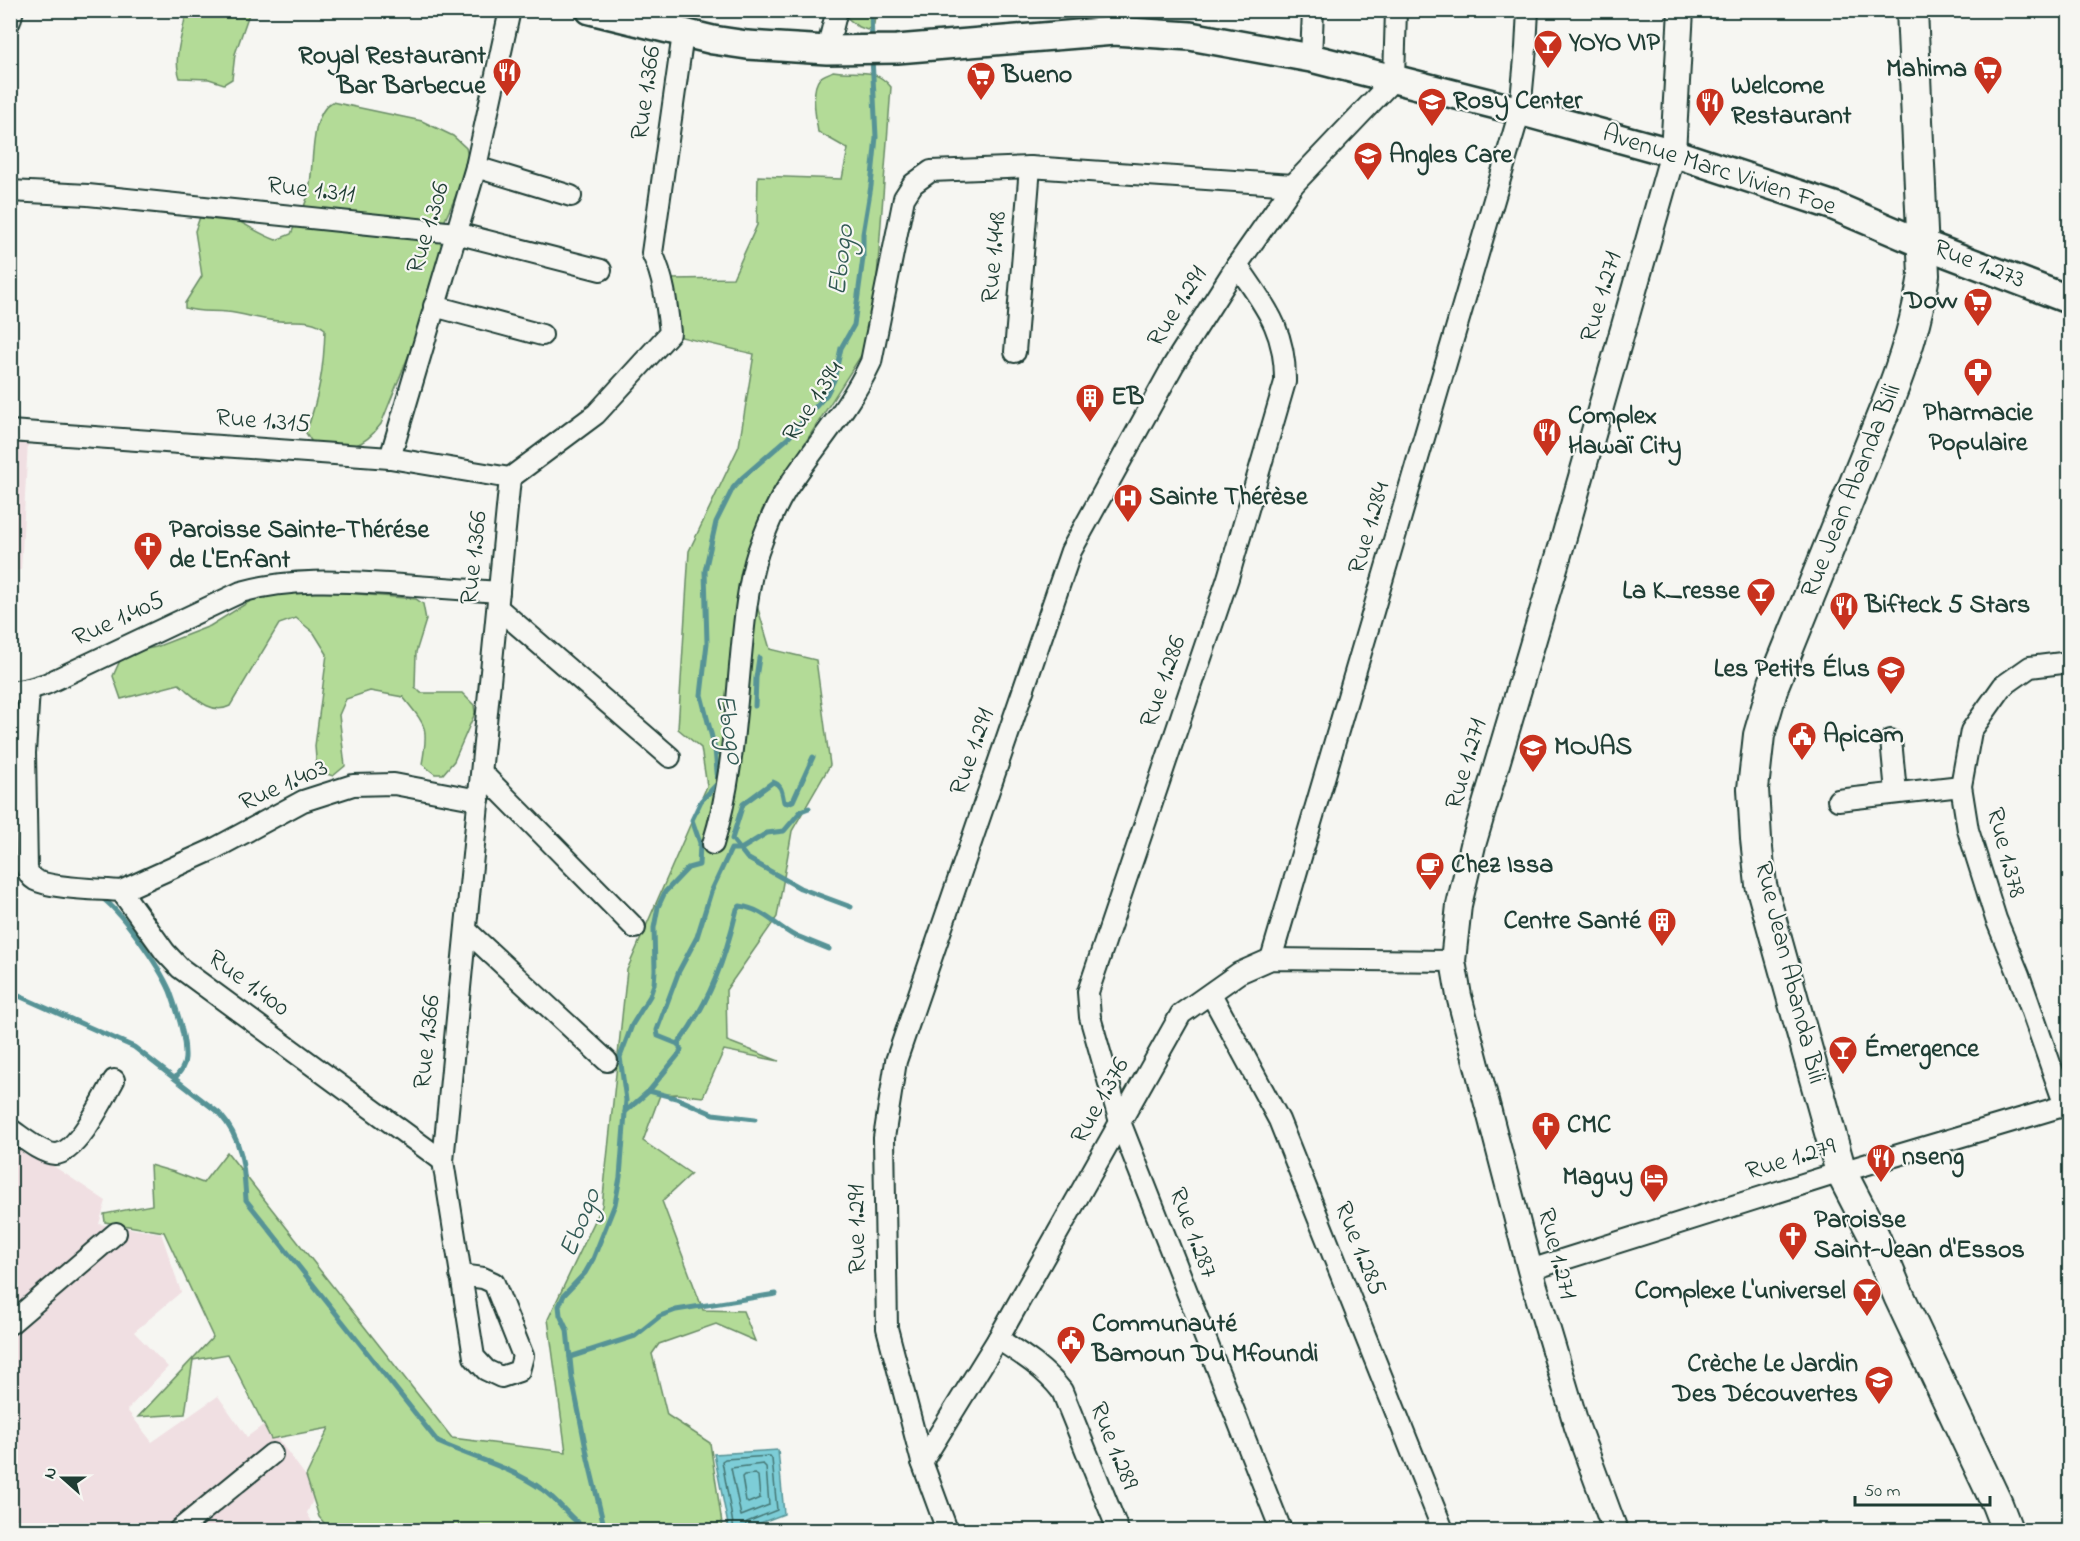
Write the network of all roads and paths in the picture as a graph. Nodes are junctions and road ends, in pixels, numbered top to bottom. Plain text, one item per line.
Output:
1 (13, 10) edge
2 (510, 10) edge
3 (590, 10) edge
4 (837, 10) edge
5 (1313, 10) edge
6 (1396, 10) edge
7 (1528, 10) edge
8 (1680, 10) edge
9 (1912, 10) edge
10 (10, 21) edge
11 (683, 33) junction
12 (837, 50) junction
13 (1311, 58) junction
14 (1394, 79) junction
15 (1520, 111) junction
16 (1673, 153) junction
17 (476, 167) junction
18 (1030, 167) junction
19 (1293, 185) junction
20 (10, 191) edge
21 (571, 196) dead end
22 (456, 233) junction
23 (1923, 244) junction
24 (1237, 265) junction
25 (601, 270) dead end
26 (2070, 300) edge
27 (434, 306) junction
28 (542, 335) dead end
29 (1015, 352) dead end
30 (10, 431) edge
31 (390, 458) junction
32 (510, 478) junction
33 (499, 600) junction
34 (2070, 662) edge
35 (20, 691) edge
36 (1891, 740) dead end
37 (670, 757) dead end
38 (482, 773) junction
39 (1961, 786) junction
40 (1896, 792) junction
41 (479, 800) junction
42 (1838, 800) dead end
43 (713, 844) dead end
44 (122, 891) junction
45 (635, 928) dead end
46 (466, 930) junction
47 (1270, 959) junction
48 (1453, 962) junction
49 (1211, 994) junction
50 (607, 1061) dead end
51 (114, 1080) dead end
52 (2067, 1105) edge
53 (1120, 1122) junction
54 (10, 1129) edge
55 (443, 1161) junction
56 (1841, 1172) junction
57 (116, 1233) dead end
58 (1530, 1270) junction
59 (460, 1275) junction
60 (10, 1324) edge
61 (998, 1339) junction
62 (272, 1454) dead end
63 (922, 1462) junction
64 (179, 1530) edge
65 (947, 1530) edge
66 (1118, 1530) edge
67 (1281, 1530) edge
68 (1443, 1530) edge
69 (1615, 1530) edge
70 (2007, 1530) edge

1 - 10 street
2 - 17 street, Rue 1.306
3 - 11 main road, Avenue Marc Vivien Foe
4 - 12 street
5 - 13 street
6 - 14 street
7 - 15 street, Rue 1.284
8 - 16 street, Rue 1.271
9 - 23 main road, Rue Jean Abanda Bili
11 - 12 main road, Avenue Marc Vivien Foe
11 - 32 street, Rue 1.366
12 - 13 main road, Avenue Marc Vivien Foe
13 - 14 main road, Avenue Marc Vivien Foe
14 - 15 main road, Avenue Marc Vivien Foe
14 - 19 street, Rue 1.291
15 - 16 main road, Avenue Marc Vivien Foe
15 - 47 street, Rue 1.284
16 - 23 main road, Avenue Marc Vivien Foe
16 - 48 street, Rue 1.271
17 - 21 street
17 - 22 street, Rue 1.306
18 - 19 street, Rue 1.394
18 - 29 street, Rue 1.448
18 - 43 street, Rue 1.394
19 - 24 street, Rue 1.291
20 - 22 street, Rue 1.311
22 - 25 street, Rue 1.311
22 - 27 street, Rue 1.306
23 - 26 main road, Rue 1.273
23 - 56 main road, Rue Jean Abanda Bili
24 - 53 street, Rue 1.286
24 - 63 street, Rue 1.291
27 - 28 street
27 - 31 street, Rue 1.306
30 - 31 street, Rue 1.315
31 - 32 street, Rue 1.315
32 - 33 street, Rue 1.366
33 - 35 street, Rue 1.405
33 - 37 street
33 - 38 street, Rue 1.366
34 - 39 street, Rue 1.378
35 - 44 street
36 - 40 street
38 - 41 street, Rue 1.366
38 - 45 street
39 - 40 street
39 - 52 street, Rue 1.378
40 - 42 street
41 - 44 street, Rue 1.403
41 - 46 street, Rue 1.366
44 - 55 street, Rue 1.400
46 - 50 street
46 - 55 street, Rue 1.366
47 - 48 street, Rue 1.376
47 - 49 street, Rue 1.376
48 - 58 street, Rue 1.271
49 - 53 street, Rue 1.376
49 - 68 street, Rue 1.285
51 - 54 street
52 - 56 street, Rue 1.279
53 - 61 street, Rue 1.376
53 - 67 street, Rue 1.287
55 - 59 street, Rue 1.366
56 - 58 street, Rue 1.279
56 - 70 main road, Rue Jean Abanda Bili
57 - 60 street
58 - 69 street, Rue 1.271
59 - 59 street, Rue 1.366
61 - 63 street, Rue 1.376
61 - 66 street, Rue 1.289
62 - 64 street
63 - 65 street, Rue 1.291

